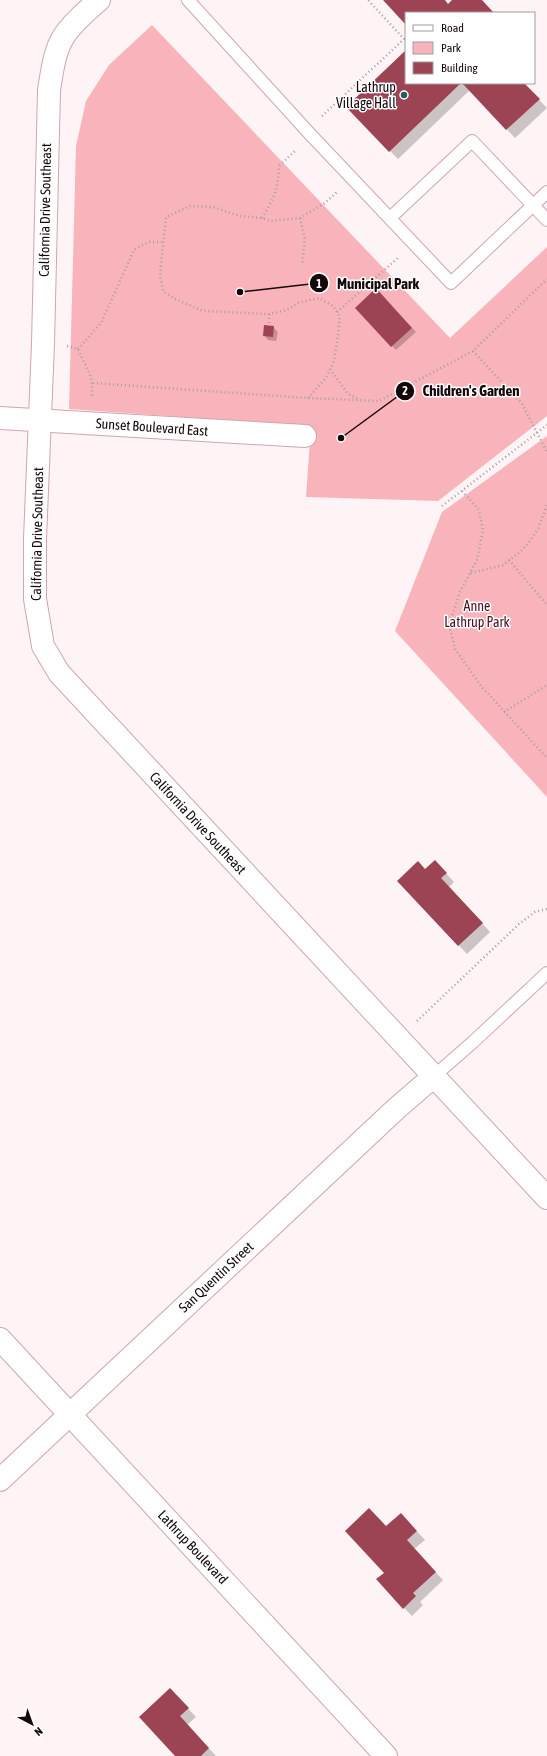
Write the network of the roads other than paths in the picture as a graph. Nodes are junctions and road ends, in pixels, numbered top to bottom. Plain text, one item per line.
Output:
1 (99, 0) edge
2 (188, 0) edge
3 (547, 192) edge
4 (533, 205) junction
5 (390, 218) junction
6 (547, 220) edge
7 (0, 418) edge
8 (39, 420) junction
9 (305, 436) dead end
10 (547, 973) edge
11 (433, 1077) junction
12 (547, 1198) edge
13 (0, 1339) edge
14 (69, 1414) junction
15 (0, 1480) edge
16 (386, 1756) edge

1 - 8 street, California Drive Southeast
2 - 5 lane
3 - 4 lane
4 - 5 lane
4 - 5 lane
4 - 6 lane
7 - 8 street, Sunset Boulevard East
8 - 9 street, Sunset Boulevard East
8 - 11 street, California Drive Southeast
10 - 11 lane
11 - 12 street, California Drive Southeast
11 - 14 street, San Quentin Street
13 - 14 street, Lathrup Boulevard
14 - 15 street, San Quentin Street
14 - 16 street, Lathrup Boulevard

